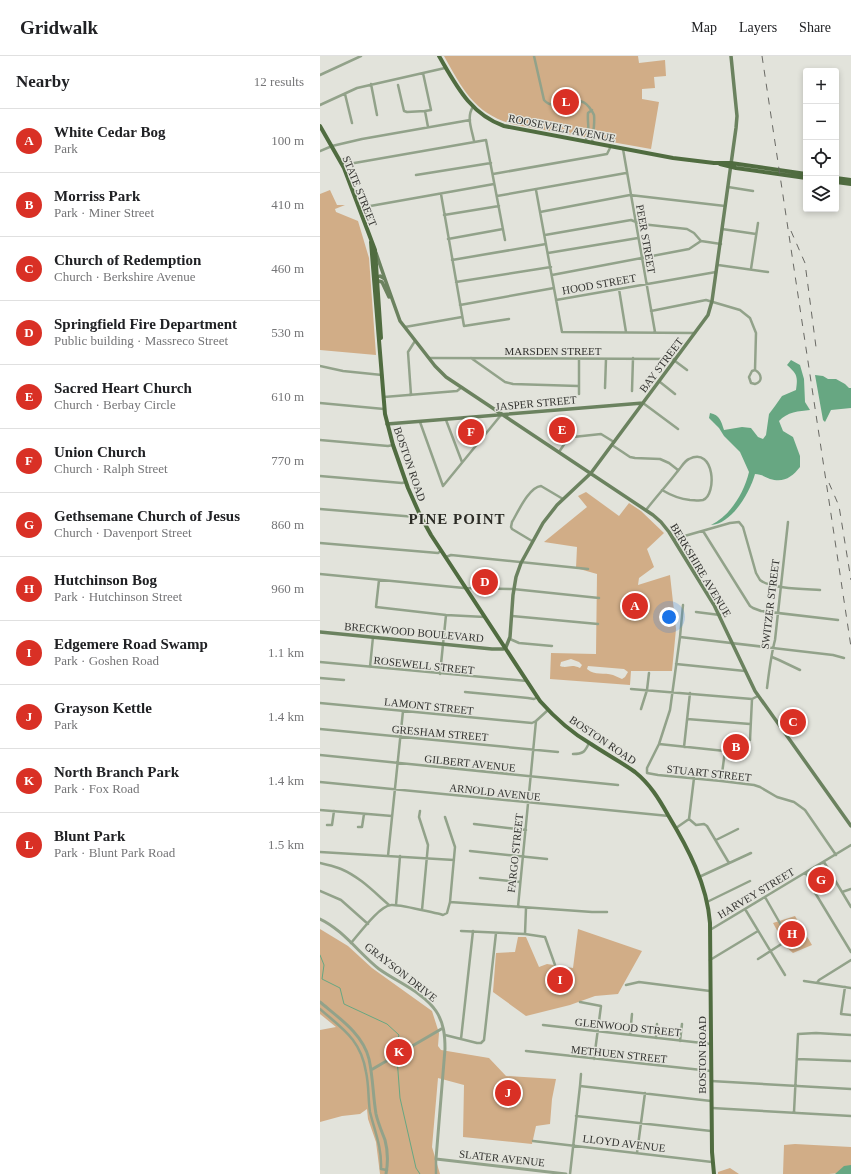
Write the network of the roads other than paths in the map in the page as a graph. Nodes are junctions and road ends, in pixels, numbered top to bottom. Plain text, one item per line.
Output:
1 (361, 56) edge
2 (439, 56) edge
3 (534, 56) edge
4 (731, 56) edge
5 (446, 68) junction
6 (423, 73) junction
7 (320, 75) edge
8 (371, 84) junction
9 (398, 85) dead end
10 (345, 94) junction
11 (320, 105) edge
12 (472, 107) junction
13 (592, 110) junction
14 (425, 111) junction
15 (377, 115) dead end
16 (594, 119) junction
17 (470, 120) junction
18 (589, 120) junction
19 (352, 123) dead end
20 (589, 124) junction
21 (594, 124) junction
22 (320, 126) edge
23 (428, 127) junction
24 (474, 141) junction
25 (585, 142) junction
26 (592, 143) junction
27 (332, 146) junction
28 (611, 146) junction
29 (623, 148) junction
30 (320, 151) edge
31 (491, 163) junction
32 (342, 165) junction
33 (731, 165) junction
34 (626, 173) junction
35 (784, 173) junction
36 (493, 174) junction
37 (803, 174) edge
38 (416, 175) dead end
39 (803, 177) edge
40 (839, 178) edge
41 (851, 180) edge
42 (839, 182) edge
43 (494, 184) junction
44 (851, 184) edge
45 (728, 187) junction
46 (536, 190) junction
47 (753, 191) dead end
48 (441, 194) junction
49 (630, 195) junction
50 (497, 196) junction
51 (499, 206) junction
52 (726, 206) junction
53 (359, 208) junction
54 (540, 212) junction
55 (444, 215) junction
56 (634, 221) junction
57 (758, 223) dead end
58 (503, 229) junction
59 (722, 230) junction
60 (756, 234) junction
61 (545, 235) junction
62 (638, 238) junction
63 (448, 239) junction
64 (505, 240) dead end
65 (701, 241) junction
66 (371, 242) junction
67 (546, 244) junction
68 (721, 244) junction
69 (375, 250) junction
70 (548, 253) junction
71 (642, 258) junction
72 (452, 260) junction
73 (718, 265) junction
74 (551, 267) junction
75 (751, 269) junction
76 (716, 272) junction
77 (768, 272) dead end
78 (552, 275) junction
79 (376, 279) junction
80 (386, 282) junction
81 (456, 282) junction
82 (646, 284) junction
83 (554, 288) junction
84 (619, 289) junction
85 (392, 299) junction
86 (556, 300) junction
87 (712, 301) junction
88 (460, 305) junction
89 (651, 311) junction
90 (462, 317) junction
91 (509, 319) dead end
92 (405, 327) junction
93 (626, 332) junction
94 (655, 332) junction
95 (696, 333) junction
96 (415, 341) junction
97 (429, 358) junction
98 (470, 358) junction
99 (633, 358) junction
100 (579, 359) junction
101 (606, 359) junction
102 (676, 360) junction
103 (320, 366) edge
104 (687, 370) dead end
105 (756, 370) junction
106 (382, 375) junction
107 (660, 382) junction
108 (578, 386) junction
109 (462, 387) junction
110 (606, 388) dead end
111 (632, 391) dead end
112 (579, 394) dead end
113 (675, 394) dead end
114 (411, 395) junction
115 (383, 398) junction
116 (320, 403) edge
117 (643, 403) junction
118 (384, 409) junction
119 (502, 414) junction
120 (446, 420) junction
121 (420, 422) junction
122 (387, 424) junction
123 (678, 430) dead end
124 (320, 440) edge
125 (614, 443) junction
126 (393, 445) junction
127 (560, 452) junction
128 (462, 463) junction
129 (678, 470) junction
130 (591, 473) junction
131 (320, 476) edge
132 (406, 482) junction
133 (662, 490) junction
134 (563, 499) junction
135 (320, 509) edge
136 (646, 510) junction
137 (420, 515) junction
138 (788, 522) dead end
139 (703, 531) junction
140 (674, 539) junction
141 (532, 541) junction
142 (320, 542) edge
143 (441, 551) junction
144 (446, 558) junction
145 (521, 563) junction
146 (588, 569) dead end
147 (320, 574) edge
148 (379, 580) junction
149 (781, 586) junction
150 (465, 588) junction
151 (513, 589) junction
152 (820, 590) dead end
153 (599, 598) dead end
154 (683, 605) dead end
155 (696, 612) dead end
156 (778, 613) junction
157 (446, 615) junction
158 (720, 615) junction
159 (512, 616) junction
160 (485, 617) junction
161 (838, 620) dead end
162 (598, 624) dead end
163 (320, 632) edge
164 (373, 637) junction
165 (680, 637) junction
166 (510, 639) junction
167 (732, 642) junction
168 (443, 644) junction
169 (552, 646) dead end
170 (506, 647) junction
171 (772, 648) junction
172 (772, 658) junction
173 (844, 658) dead end
174 (320, 662) edge
175 (676, 664) junction
176 (370, 667) junction
177 (800, 670) dead end
178 (744, 671) junction
179 (649, 673) dead end
180 (440, 674) junction
181 (320, 678) edge
182 (344, 680) dead end
183 (527, 681) junction
184 (767, 688) dead end
185 (631, 689) dead end
186 (647, 690) junction
187 (465, 692) dead end
188 (673, 692) junction
189 (690, 693) junction
190 (758, 696) junction
191 (538, 697) junction
192 (752, 699) junction
193 (320, 703) edge
194 (641, 709) dead end
195 (548, 710) junction
196 (403, 711) junction
197 (687, 719) junction
198 (536, 721) junction
199 (750, 724) junction
200 (320, 729) edge
201 (400, 737) junction
202 (750, 740) dead end
203 (589, 743) junction
204 (659, 744) junction
205 (684, 747) junction
206 (534, 750) junction
207 (558, 752) dead end
208 (573, 754) dead end
209 (320, 755) edge
210 (398, 763) junction
211 (531, 777) junction
212 (694, 778) junction
213 (721, 780) junction
214 (320, 782) edge
215 (618, 785) dead end
216 (395, 790) junction
217 (529, 803) junction
218 (320, 810) edge
219 (334, 811) junction
220 (420, 811) dead end
221 (364, 814) junction
222 (392, 816) junction
223 (669, 816) junction
224 (445, 817) dead end
225 (689, 819) junction
226 (474, 824) dead end
227 (327, 825) dead end
228 (331, 826) junction
229 (337, 826) dead end
230 (851, 826) edge
231 (358, 827) dead end
232 (362, 827) junction
233 (366, 828) dead end
234 (676, 828) junction
235 (738, 829) dead end
236 (526, 830) junction
237 (716, 840) junction
238 (851, 845) edge
239 (470, 851) dead end
240 (320, 852) edge
241 (751, 853) dead end
242 (836, 854) junction
243 (388, 856) junction
244 (400, 856) junction
245 (523, 857) junction
246 (427, 858) junction
247 (547, 859) dead end
248 (454, 860) junction
249 (824, 862) junction
250 (320, 863) edge
251 (729, 863) junction
252 (806, 873) junction
253 (699, 877) junction
254 (480, 878) dead end
255 (750, 881) dead end
256 (520, 882) junction
257 (851, 889) edge
258 (320, 891) edge
259 (842, 892) junction
260 (765, 897) junction
261 (450, 902) junction
262 (706, 902) junction
263 (389, 905) junction
264 (396, 905) junction
265 (518, 907) junction
266 (851, 907) edge
267 (526, 908) junction
268 (745, 909) junction
269 (422, 910) junction
270 (607, 912) dead end
271 (320, 919) edge
272 (368, 924) junction
273 (710, 930) junction
274 (461, 931) dead end
275 (473, 931) junction
276 (758, 931) junction
277 (785, 932) dead end
278 (496, 933) junction
279 (525, 934) junction
280 (783, 943) dead end
281 (351, 944) junction
282 (770, 951) junction
283 (851, 952) edge
284 (758, 960) dead end
285 (851, 960) edge
286 (710, 961) junction
287 (555, 965) dead end
288 (785, 975) dead end
289 (804, 981) dead end
290 (817, 983) junction
291 (626, 985) dead end
292 (845, 987) junction
293 (851, 988) edge
294 (710, 990) junction
295 (320, 1002) edge
296 (580, 1002) dead end
297 (320, 1010) edge
298 (632, 1014) dead end
299 (851, 1015) edge
300 (657, 1024) dead end
301 (682, 1024) dead end
302 (543, 1025) dead end
303 (443, 1028) junction
304 (598, 1032) junction
305 (630, 1035) junction
306 (851, 1035) edge
307 (445, 1036) junction
308 (656, 1038) junction
309 (461, 1039) junction
310 (680, 1041) junction
311 (710, 1044) junction
312 (526, 1051) dead end
313 (594, 1059) junction
314 (797, 1059) junction
315 (851, 1062) edge
316 (371, 1070) junction
317 (711, 1071) junction
318 (581, 1074) dead end
319 (711, 1081) junction
320 (795, 1086) junction
321 (580, 1087) junction
322 (851, 1089) edge
323 (645, 1093) junction
324 (711, 1102) junction
325 (711, 1108) junction
326 (794, 1112) junction
327 (576, 1116) junction
328 (851, 1116) edge
329 (642, 1124) junction
330 (711, 1131) junction
331 (533, 1141) dead end
332 (573, 1146) junction
333 (637, 1153) junction
334 (436, 1159) junction
335 (712, 1162) junction
336 (387, 1172) edge
337 (436, 1174) edge
338 (566, 1174) edge
339 (570, 1174) edge
340 (714, 1174) edge

1 - 7 street
2 - 5 main road, ROOSEVELT AVENUE
3 - 13 street
4 - 33 main road, BAY STREET
5 - 6 street
5 - 12 main road, ROOSEVELT AVENUE
6 - 8 street
6 - 14 street
8 - 10 street
8 - 15 street
9 - 14 street
10 - 11 street
10 - 19 street
12 - 17 street
12 - 25 main road, ROOSEVELT AVENUE
13 - 16 street
13 - 18 street
14 - 23 street
16 - 18 street
16 - 21 street
17 - 23 street
17 - 24 street
18 - 20 street
20 - 21 street
20 - 25 street
21 - 26 street
22 - 27 main road, STATE STREET
23 - 27 street
24 - 31 street
24 - 32 street
25 - 26 main road, ROOSEVELT AVENUE
26 - 28 main road, ROOSEVELT AVENUE
27 - 30 street
27 - 32 main road, STATE STREET
28 - 29 main road, ROOSEVELT AVENUE
28 - 36 street
29 - 33 main road, ROOSEVELT AVENUE
29 - 34 street, PEER STREET
31 - 36 street
31 - 38 street
32 - 53 main road, STATE STREET
33 - 35 main road, ROOSEVELT AVENUE
33 - 45 main road, BAY STREET
34 - 46 street
34 - 49 street, PEER STREET
35 - 37 main road, ROOSEVELT AVENUE
35 - 39 main road, ROOSEVELT AVENUE
36 - 43 street
40 - 41 main road
42 - 44 main road
43 - 48 street
43 - 50 street
45 - 47 street
45 - 52 main road, BAY STREET
46 - 50 street
46 - 54 street
48 - 53 street
48 - 55 street
49 - 52 street
49 - 54 street
49 - 56 street, PEER STREET
50 - 51 street
51 - 55 street
51 - 58 street
52 - 59 main road, BAY STREET
53 - 66 main road, STATE STREET
54 - 61 street
55 - 63 street
56 - 61 street
56 - 62 street, PEER STREET
56 - 65 street
57 - 60 street
58 - 63 street
58 - 64 street
59 - 60 street
59 - 68 main road, BAY STREET
60 - 75 street
61 - 67 street
62 - 70 street
62 - 71 street, PEER STREET
63 - 72 street
65 - 68 street
65 - 71 street
66 - 69 main road, STATE STREET
66 - 79 main road, STATE STREET
67 - 70 street
67 - 72 street
68 - 73 main road, BAY STREET
69 - 79 main road, STATE STREET
69 - 80 main road, BERKSHIRE AVENUE
70 - 74 street
71 - 78 street
71 - 82 street, PEER STREET
72 - 81 street
73 - 75 street
73 - 76 main road, BAY STREET
74 - 78 street
74 - 81 street
75 - 77 street
76 - 82 street, HOOD STREET
76 - 87 main road, BAY STREET
78 - 83 street
79 - 80 main road
79 - 85 main road, BERKSHIRE AVENUE
79 - 106 main road, BOSTON ROAD
80 - 85 main road, BERKSHIRE AVENUE
81 - 88 street
82 - 84 street, HOOD STREET
82 - 89 street, PEER STREET
83 - 86 street
83 - 88 street
84 - 86 street, HOOD STREET
84 - 93 street
85 - 92 main road, BERKSHIRE AVENUE
86 - 93 street
87 - 89 street
87 - 95 main road, BAY STREET
87 - 105 street
88 - 90 street
89 - 94 street, PEER STREET
90 - 91 street
90 - 92 street
92 - 96 main road, BERKSHIRE AVENUE
93 - 94 street
94 - 95 street
95 - 102 main road, BAY STREET
96 - 97 main road, BERKSHIRE AVENUE
96 - 114 street
97 - 98 street, MARSDEN STREET
97 - 109 main road, BERKSHIRE AVENUE
98 - 100 street, MARSDEN STREET
98 - 108 street
99 - 101 street, MARSDEN STREET
99 - 102 street, MARSDEN STREET
99 - 111 street
100 - 101 street, MARSDEN STREET
100 - 108 street
101 - 110 street
102 - 104 street
102 - 107 main road, BAY STREET
103 - 106 street
105 - 105 street
106 - 115 main road, BOSTON ROAD
107 - 113 street
107 - 117 main road, BAY STREET
108 - 112 street
109 - 114 street
109 - 119 main road, BERKSHIRE AVENUE
114 - 115 street
115 - 118 main road, BOSTON ROAD
116 - 118 street
117 - 119 main road, JASPER STREET
117 - 123 street
117 - 125 main road, BAY STREET
118 - 122 main road, BOSTON ROAD
119 - 120 main road, JASPER STREET
119 - 127 main road, BERKSHIRE AVENUE
119 - 128 street
120 - 121 main road, JASPER STREET
120 - 128 street
121 - 122 main road, JASPER STREET
121 - 128 street
122 - 126 main road, BOSTON ROAD
124 - 126 street
125 - 127 street
125 - 129 street
125 - 130 main road, BAY STREET
126 - 132 main road, BOSTON ROAD
127 - 130 main road, BERKSHIRE AVENUE
129 - 133 street
129 - 133 street
130 - 134 main road, BAY STREET
130 - 136 main road, BERKSHIRE AVENUE
131 - 132 street
132 - 137 main road, BOSTON ROAD
133 - 136 street
134 - 141 main road, BAY STREET
134 - 141 street
135 - 137 street
136 - 140 main road, BERKSHIRE AVENUE
137 - 143 main road, BOSTON ROAD
138 - 149 street, SWITZER STREET
139 - 140 street
139 - 149 street
139 - 156 street
140 - 158 main road, BERKSHIRE AVENUE
141 - 145 main road, BAY STREET
142 - 143 street
143 - 144 main road, BOSTON ROAD
144 - 145 street
144 - 150 main road, BOSTON ROAD
145 - 146 street
145 - 151 main road, BAY STREET
147 - 148 street
148 - 150 street
148 - 157 street
149 - 152 street
149 - 156 street, SWITZER STREET
150 - 151 street
150 - 160 main road, BOSTON ROAD
151 - 153 street
151 - 159 main road, BAY STREET
154 - 165 street
155 - 158 street
156 - 161 street
156 - 171 street, SWITZER STREET
157 - 160 street
157 - 168 street
158 - 167 main road, BERKSHIRE AVENUE
159 - 162 street
159 - 166 main road, BAY STREET
160 - 170 main road, BOSTON ROAD
163 - 164 main road, BRECKWOOD BOULEVARD
164 - 168 main road, BRECKWOOD BOULEVARD
164 - 176 street
165 - 167 street
165 - 175 street
166 - 169 street
166 - 170 main road, BAY STREET
167 - 171 street
167 - 178 main road, BERKSHIRE AVENUE
168 - 170 main road, BRECKWOOD BOULEVARD
168 - 180 street
170 - 183 main road, BOSTON ROAD
171 - 172 street, SWITZER STREET
171 - 173 street
172 - 177 street
172 - 184 street, SWITZER STREET
174 - 176 street, ROSEWELL STREET
175 - 178 street
175 - 188 street
176 - 180 street, ROSEWELL STREET
178 - 190 main road, BERKSHIRE AVENUE
179 - 186 street
180 - 183 street, ROSEWELL STREET
181 - 182 street
183 - 191 main road, BOSTON ROAD
185 - 186 street
186 - 188 street
186 - 194 street
187 - 191 street
188 - 189 street
188 - 204 street
189 - 192 street
189 - 197 street
190 - 192 street
190 - 230 main road, BERKSHIRE AVENUE
191 - 195 main road, BOSTON ROAD
192 - 199 street
193 - 196 street, LAMONT STREET
195 - 198 street
195 - 203 main road, BOSTON ROAD
196 - 198 street, LAMONT STREET
196 - 201 street
197 - 199 street
197 - 205 street
198 - 206 street, FARGO STREET
199 - 202 street
200 - 201 street, GRESHAM STREET
201 - 206 street, GRESHAM STREET
201 - 210 street
203 - 208 street
203 - 223 main road, BOSTON ROAD
204 - 205 street
204 - 212 street, STUART STREET
205 - 213 street
206 - 207 street, GRESHAM STREET
206 - 211 street, FARGO STREET
209 - 210 street, GILBERT AVENUE
210 - 211 street, GILBERT AVENUE
210 - 216 street
211 - 215 street, GILBERT AVENUE
211 - 217 street, FARGO STREET
212 - 213 street, STUART STREET
212 - 225 street
213 - 242 street, STUART STREET
214 - 216 street, ARNOLD AVENUE
216 - 217 street, ARNOLD AVENUE
216 - 222 street
217 - 223 street, ARNOLD AVENUE
217 - 236 street, FARGO STREET
218 - 219 street
219 - 221 street
219 - 228 street
220 - 246 street
221 - 222 street
221 - 232 street
222 - 243 street
223 - 234 main road, BOSTON ROAD
224 - 248 street
225 - 234 street
225 - 237 street
226 - 236 street
227 - 228 street
228 - 229 street
231 - 232 street
232 - 233 street
234 - 253 main road, BOSTON ROAD
235 - 237 street
236 - 245 street, FARGO STREET
237 - 251 street
238 - 242 street, HARVEY STREET
239 - 245 street
240 - 243 street
241 - 251 street
242 - 249 street, HARVEY STREET
243 - 244 street
244 - 246 street
244 - 264 street
245 - 247 street
245 - 256 street, FARGO STREET
246 - 248 street
246 - 269 street
248 - 261 street
249 - 252 street, HARVEY STREET
249 - 259 street
250 - 263 street
251 - 253 street
252 - 260 street, HARVEY STREET
252 - 283 street
253 - 262 main road, BOSTON ROAD
254 - 256 street
255 - 262 street
256 - 265 street, FARGO STREET
257 - 259 street
258 - 272 street
259 - 266 street
260 - 268 street, HARVEY STREET
260 - 277 street
261 - 265 street
261 - 269 street
262 - 273 main road, BOSTON ROAD
263 - 264 street
263 - 272 street
264 - 269 street
265 - 267 street
267 - 270 street
267 - 279 street
268 - 273 street, HARVEY STREET
268 - 276 street
271 - 281 street, GRAYSON DRIVE
272 - 281 street
273 - 286 main road, BOSTON ROAD
274 - 275 street
275 - 278 street
275 - 309 street
276 - 282 street
276 - 286 street
278 - 279 street
278 - 309 street
279 - 287 street
280 - 282 street
281 - 303 street, GRAYSON DRIVE
282 - 284 street
282 - 288 street
285 - 290 street
286 - 294 main road, BOSTON ROAD
289 - 290 street
290 - 292 street
291 - 294 street
292 - 293 street
292 - 299 street
294 - 311 main road, BOSTON ROAD
295 - 316 street
296 - 304 street
297 - 336 street
298 - 305 street
300 - 308 street
301 - 310 street
302 - 304 street, GLENWOOD STREET
303 - 307 street, GRAYSON DRIVE
303 - 316 street
304 - 305 street, GLENWOOD STREET
304 - 313 street
305 - 308 street, GLENWOOD STREET
306 - 314 street
307 - 309 street
307 - 334 street, GRAYSON DRIVE
308 - 310 street, GLENWOOD STREET
310 - 311 street, GLENWOOD STREET
311 - 317 main road, BOSTON ROAD
312 - 313 street, METHUEN STREET
313 - 317 street, METHUEN STREET
314 - 315 street
314 - 320 street
316 - 336 street
317 - 319 main road, BOSTON ROAD
318 - 321 street
319 - 320 street
319 - 324 main road, BOSTON ROAD
320 - 322 street
320 - 326 street
321 - 323 street
321 - 327 street
323 - 324 street
323 - 329 street
324 - 325 main road, BOSTON ROAD
325 - 326 street
325 - 330 main road, BOSTON ROAD
326 - 328 street
327 - 329 street
327 - 332 street
329 - 330 street
329 - 333 street
330 - 335 main road, BOSTON ROAD
331 - 332 street, LLOYD AVENUE
332 - 333 street, LLOYD AVENUE
332 - 339 street
333 - 335 street, LLOYD AVENUE
334 - 337 street, GRAYSON DRIVE
334 - 338 street, SLATER AVENUE
335 - 340 main road, BOSTON ROAD

